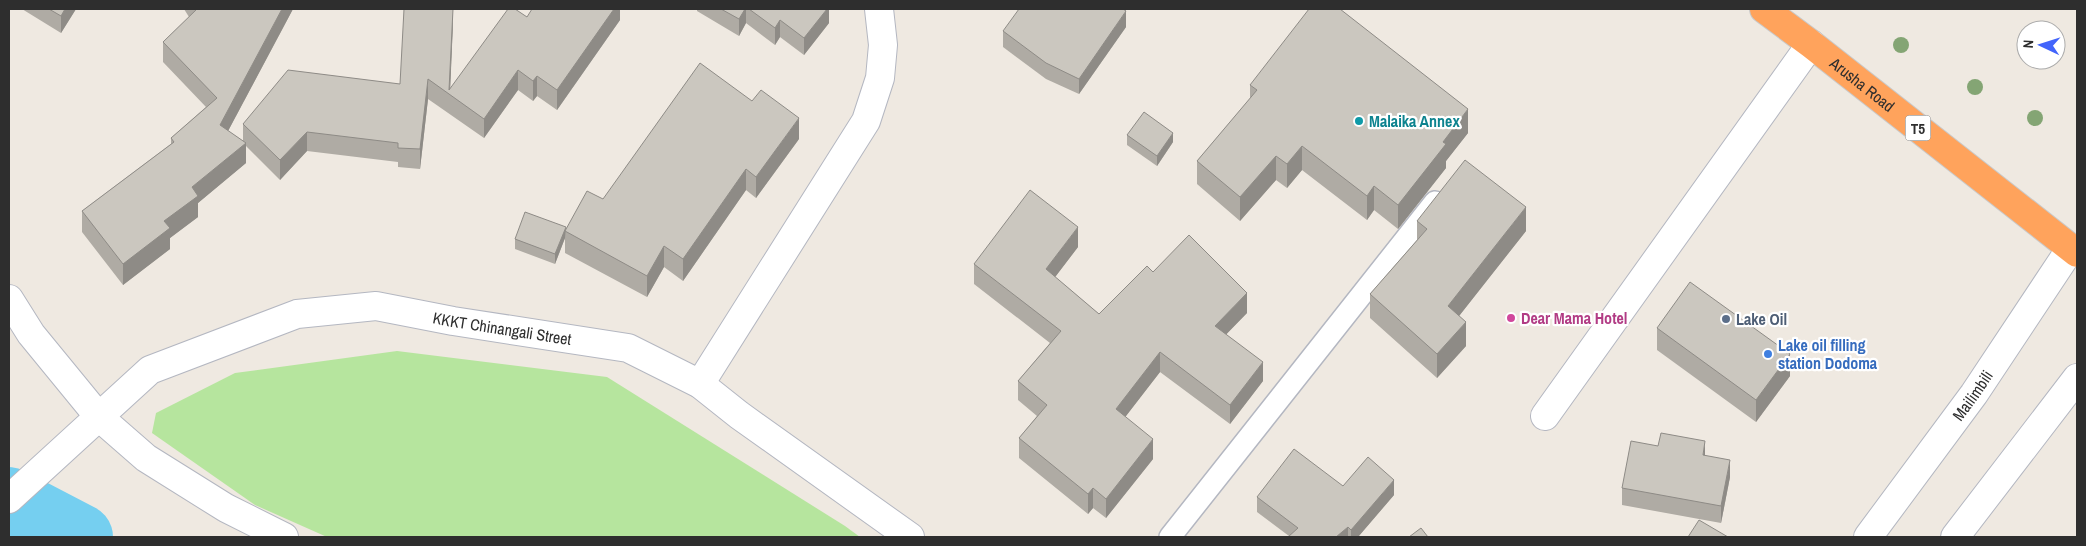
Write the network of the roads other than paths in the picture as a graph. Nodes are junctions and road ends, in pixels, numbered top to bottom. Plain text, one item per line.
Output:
1 (879, 9) edge
2 (1764, 9) edge
3 (1811, 44) junction
4 (1449, 185) edge
5 (2075, 246) edge
6 (9, 299) edge
7 (2077, 378) edge
8 (700, 384) junction
9 (1545, 416) dead end
10 (99, 417) junction
11 (9, 499) edge
12 (284, 537) edge
13 (910, 537) edge
14 (1170, 537) edge
15 (1868, 537) edge
16 (1955, 537) edge

1 - 8 street
2 - 3 highway, Arusha Road / T5
3 - 5 highway, Arusha Road / T5
3 - 9 street
4 - 14 lane
5 - 15 street, Mailimbili
6 - 10 street
7 - 16 street
8 - 10 street, KKKT Chinangali Street
8 - 13 street, KKKT Chinangali Street
10 - 11 street, KKKT Chinangali Street
10 - 12 street

